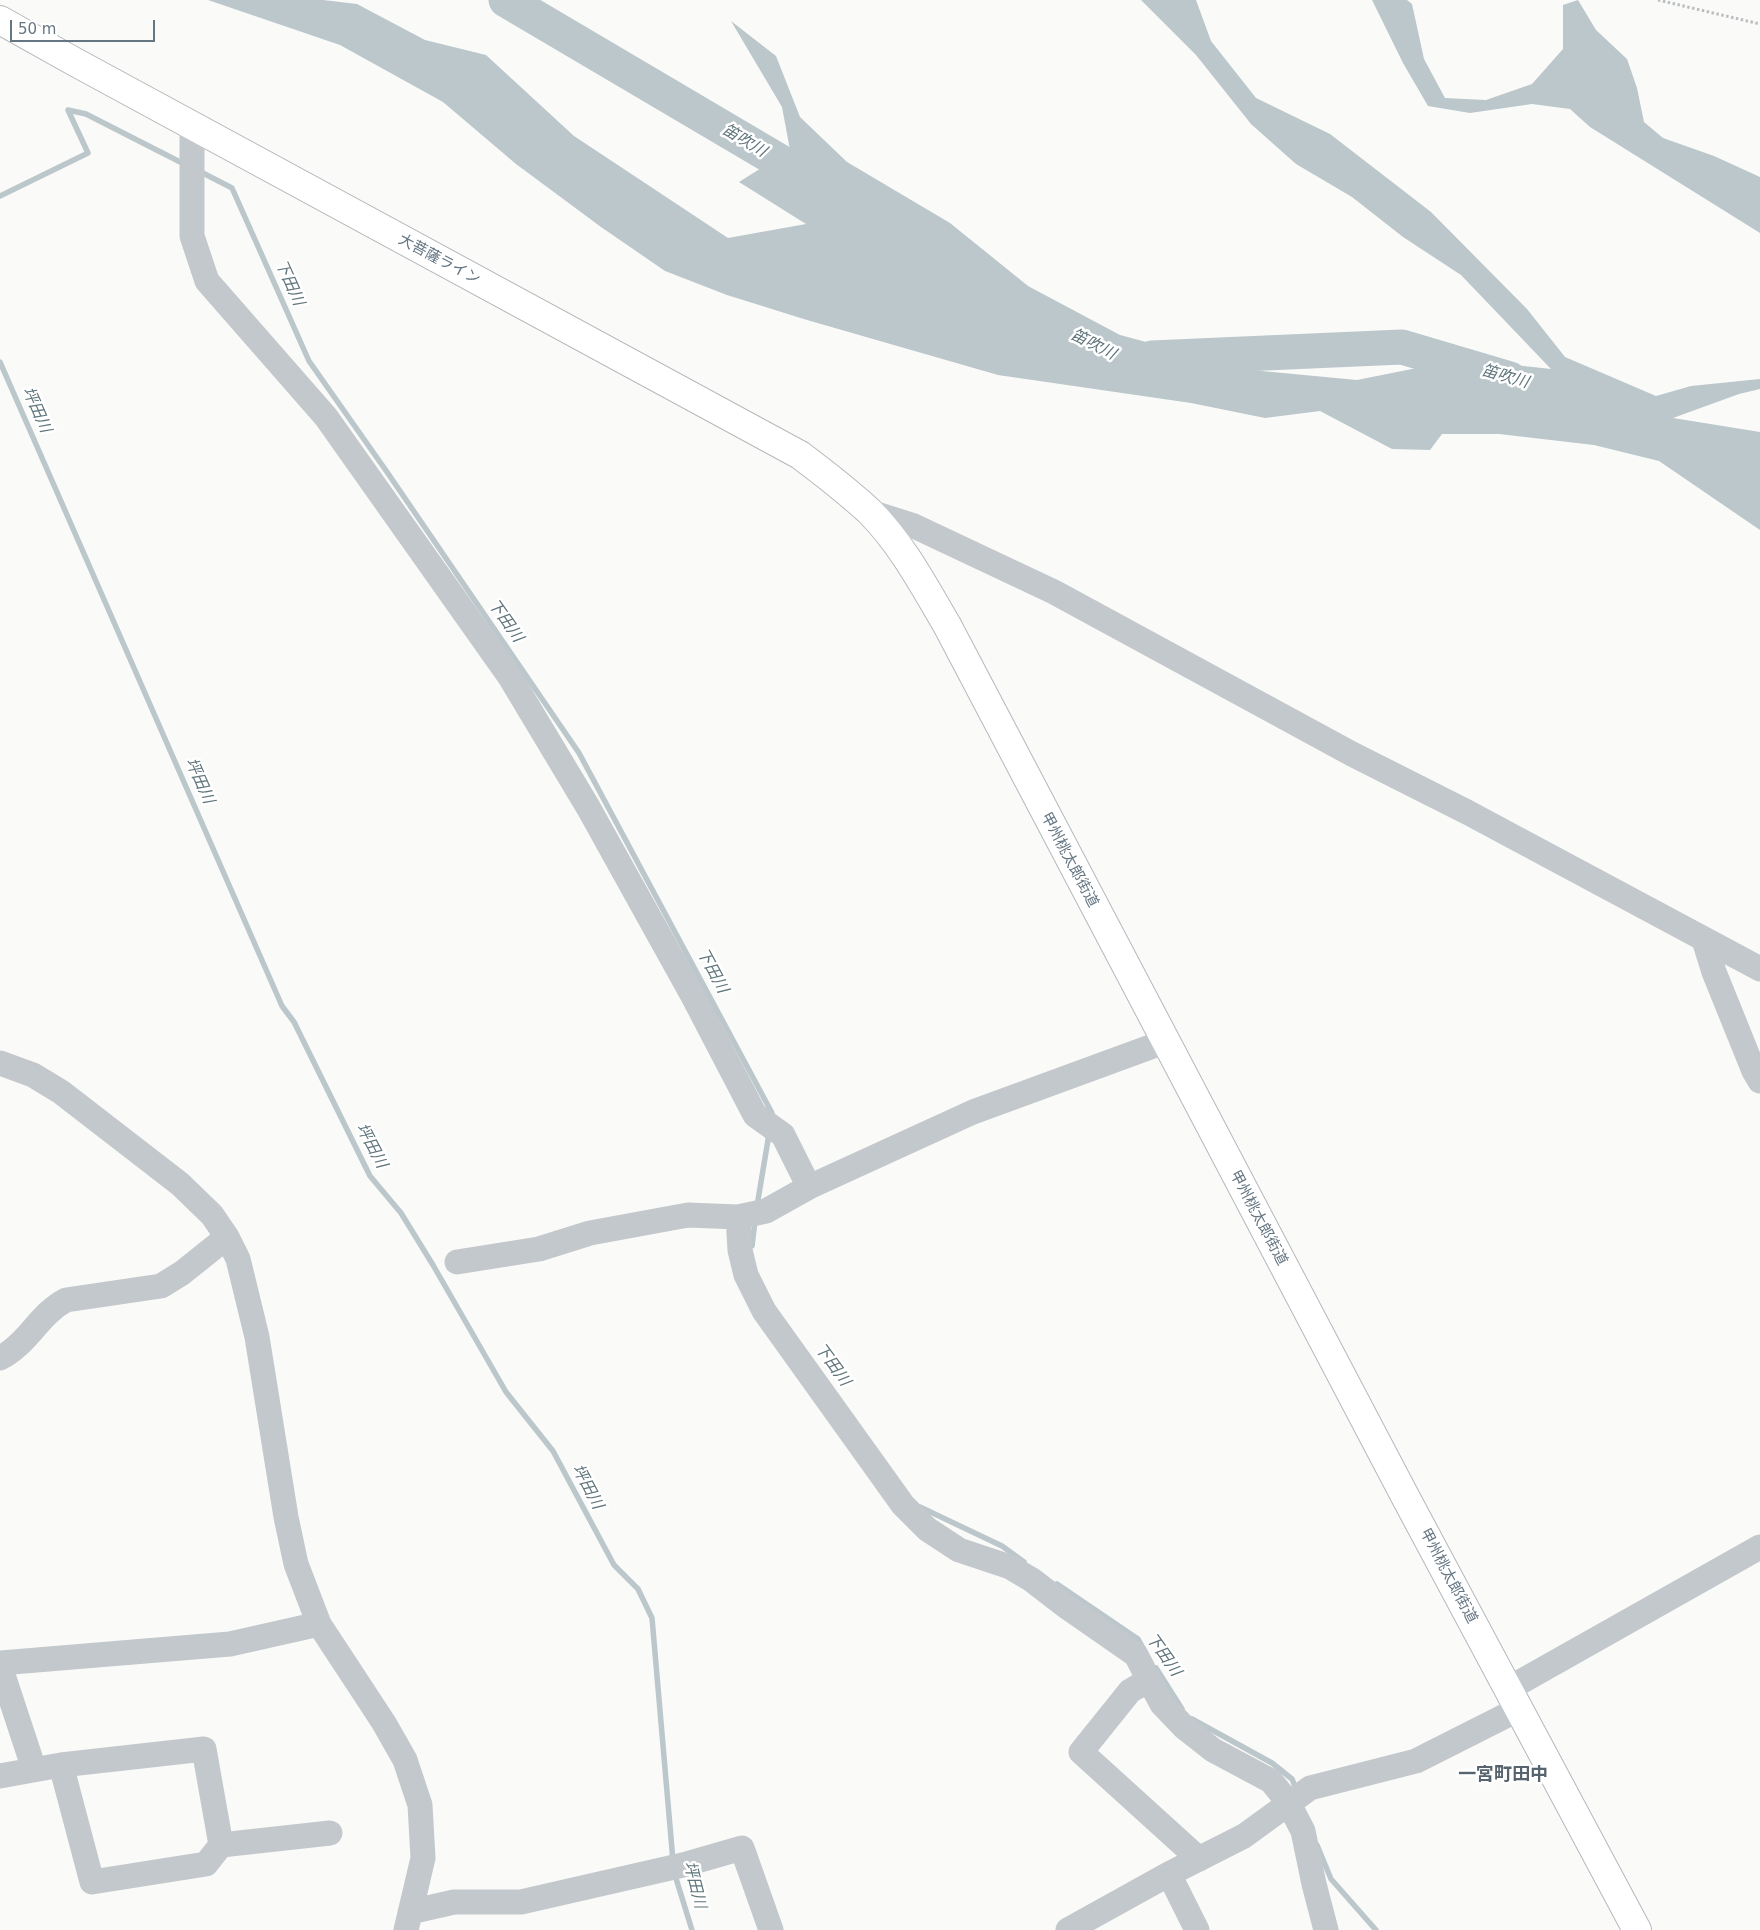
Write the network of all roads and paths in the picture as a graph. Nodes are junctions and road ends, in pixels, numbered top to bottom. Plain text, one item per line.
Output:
1 (1658, 0) edge
2 (0, 20) edge
3 (1760, 24) edge
4 (192, 137) junction
5 (870, 512) junction
6 (1704, 940) junction
7 (1760, 969) edge
8 (1164, 1042) junction
9 (0, 1063) edge
10 (1760, 1081) edge
11 (809, 1186) junction
12 (749, 1214) junction
13 (227, 1237) junction
14 (457, 1262) dead end
15 (0, 1358) edge
16 (1760, 1547) edge
17 (319, 1624) junction
18 (0, 1664) edge
19 (1149, 1680) junction
20 (1514, 1699) junction
21 (62, 1765) junction
22 (34, 1769) junction
23 (0, 1776) edge
24 (1288, 1802) junction
25 (330, 1833) dead end
26 (221, 1845) junction
27 (1199, 1859) junction
28 (1169, 1874) junction
29 (408, 1921) edge
30 (771, 1930) edge
31 (1068, 1930) edge
32 (1197, 1930) edge
33 (1326, 1930) edge
34 (1637, 1930) edge

1 - 3 path
2 - 4 highway, 大菩薩ライン
4 - 5 highway, 大菩薩ライン
4 - 11 street
5 - 6 street
5 - 8 highway, 甲州桃太郎街道
6 - 7 street
6 - 10 street
8 - 11 street
8 - 20 highway, 甲州桃太郎街道
9 - 13 street
11 - 12 street
12 - 14 street
12 - 19 street
13 - 15 street
13 - 17 street
16 - 20 street
17 - 18 street
17 - 29 street
18 - 22 street
19 - 24 street
19 - 27 street
20 - 24 street
20 - 34 highway, 甲州桃太郎街道
21 - 22 street
21 - 26 street
21 - 26 street
22 - 23 street
24 - 27 street
24 - 33 street
25 - 26 street
27 - 28 street
28 - 31 street
28 - 32 street
29 - 30 street

